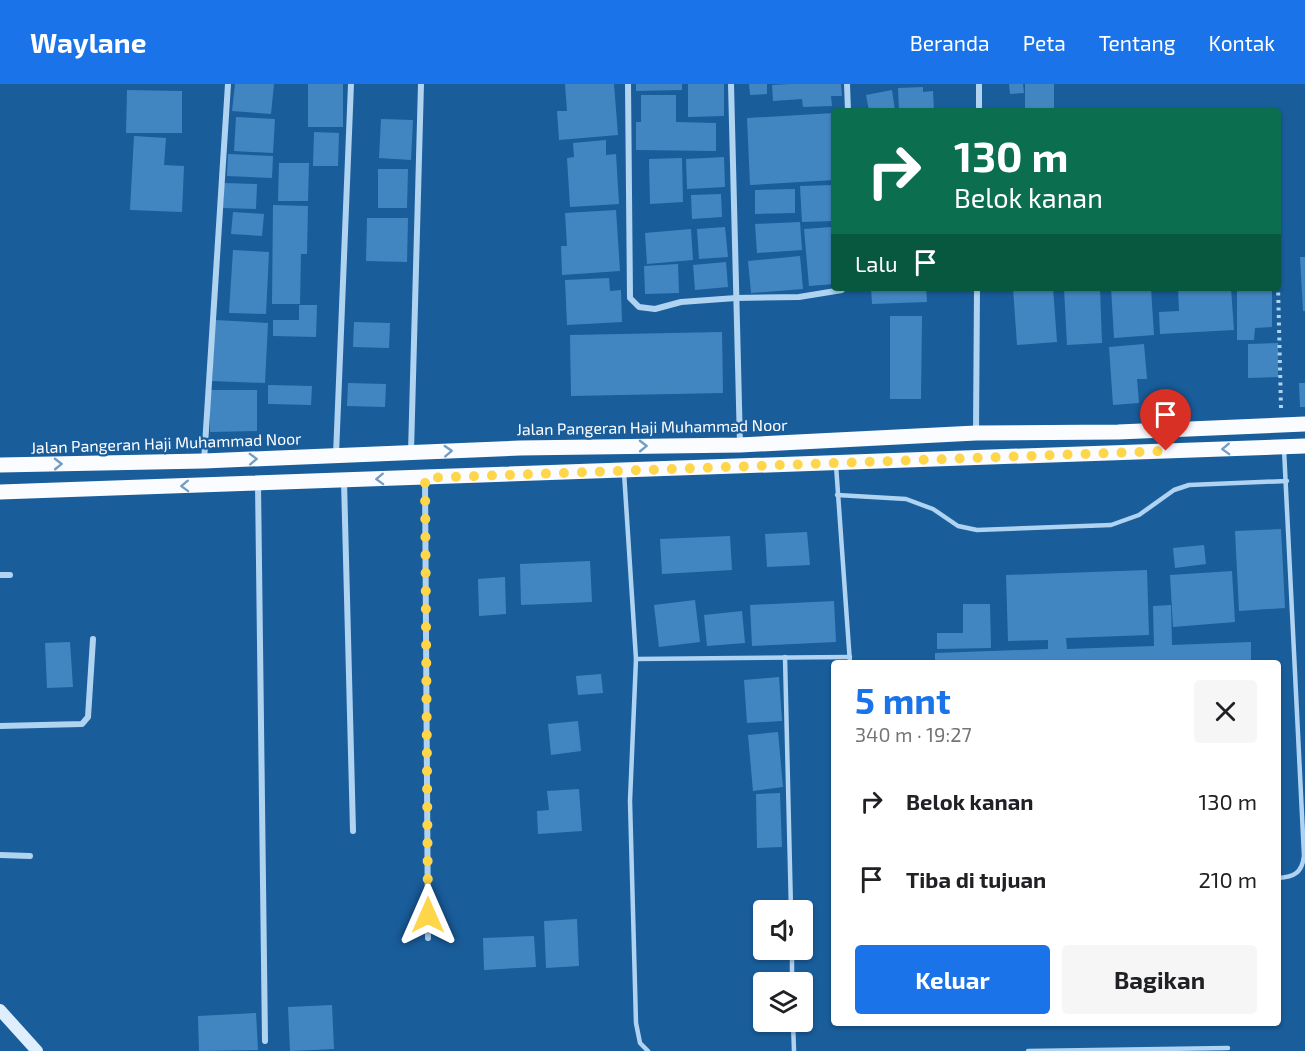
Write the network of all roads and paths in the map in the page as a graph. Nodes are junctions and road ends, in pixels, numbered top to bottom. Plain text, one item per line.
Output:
1 (228, 84) edge
2 (351, 84) edge
3 (421, 84) edge
4 (628, 84) edge
5 (732, 84) edge
6 (847, 84) edge
7 (979, 84) edge
8 (848, 108) edge
9 (979, 108) edge
10 (836, 291) edge
11 (977, 291) edge
12 (1278, 291) edge
13 (736, 298) junction
14 (1281, 424) junction
15 (1305, 424) edge
16 (1260, 425) junction
17 (976, 433) junction
18 (740, 445) junction
19 (1305, 446) edge
20 (520, 447) junction
21 (1284, 447) junction
22 (1260, 448) junction
23 (411, 453) junction
24 (336, 456) junction
25 (204, 461) junction
26 (836, 462) junction
27 (0, 465) edge
28 (624, 471) junction
29 (524, 473) junction
30 (425, 478) junction
31 (344, 480) junction
32 (1287, 481) junction
33 (258, 484) junction
34 (0, 492) edge
35 (837, 495) junction
36 (0, 575) edge
37 (10, 575) dead end
38 (93, 639) dead end
39 (785, 657) junction
40 (636, 659) junction
41 (850, 660) edge
42 (0, 726) edge
43 (353, 831) dead end
44 (0, 855) edge
45 (30, 856) dead end
46 (1281, 878) edge
47 (791, 900) edge
48 (428, 938) dead end
49 (0, 1010) edge
50 (793, 1032) edge
51 (265, 1041) dead end
52 (1228, 1048) dead end
53 (37, 1051) edge
54 (648, 1051) edge
55 (794, 1051) edge
56 (1028, 1051) edge

1 - 25 street
2 - 24 street
3 - 23 street
4 - 13 street
5 - 13 street
6 - 8 street
7 - 9 street
10 - 13 street
11 - 17 street
12 - 14 path
13 - 18 street
14 - 15 main road, Jalan Pangeran Haji Muhammad Noor
14 - 16 main road, Jalan Pangeran Haji Muhammad Noor
14 - 21 main road
16 - 17 main road, Jalan Pangeran Haji Muhammad Noor
16 - 22 main road
17 - 18 main road, Jalan Pangeran Haji Muhammad Noor
20 -> 18 main road, Jalan Pangeran Haji Muhammad Noor
19 - 21 main road
23 -> 20 main road, Jalan Pangeran Haji Muhammad Noor
20 - 29 main road
21 - 22 main road
21 - 32 lane
22 -> 26 main road
23 - 24 main road, Jalan Pangeran Haji Muhammad Noor
25 -> 24 main road, Jalan Pangeran Haji Muhammad Noor
27 -> 25 main road, Jalan Pangeran Haji Muhammad Noor
26 - 28 main road
26 - 35 lane
28 - 29 main road
28 - 40 lane
29 - 30 main road
30 -> 31 main road
30 - 48 street
31 - 33 main road
31 - 43 street
32 - 35 lane
32 - 46 lane
33 -> 34 main road
33 - 51 street
35 - 41 lane
36 - 37 street
38 - 42 street
39 - 40 lane
39 - 41 lane
39 - 47 lane
40 - 54 lane
44 - 45 street
49 - 53 main road
50 - 55 lane
52 - 56 lane

